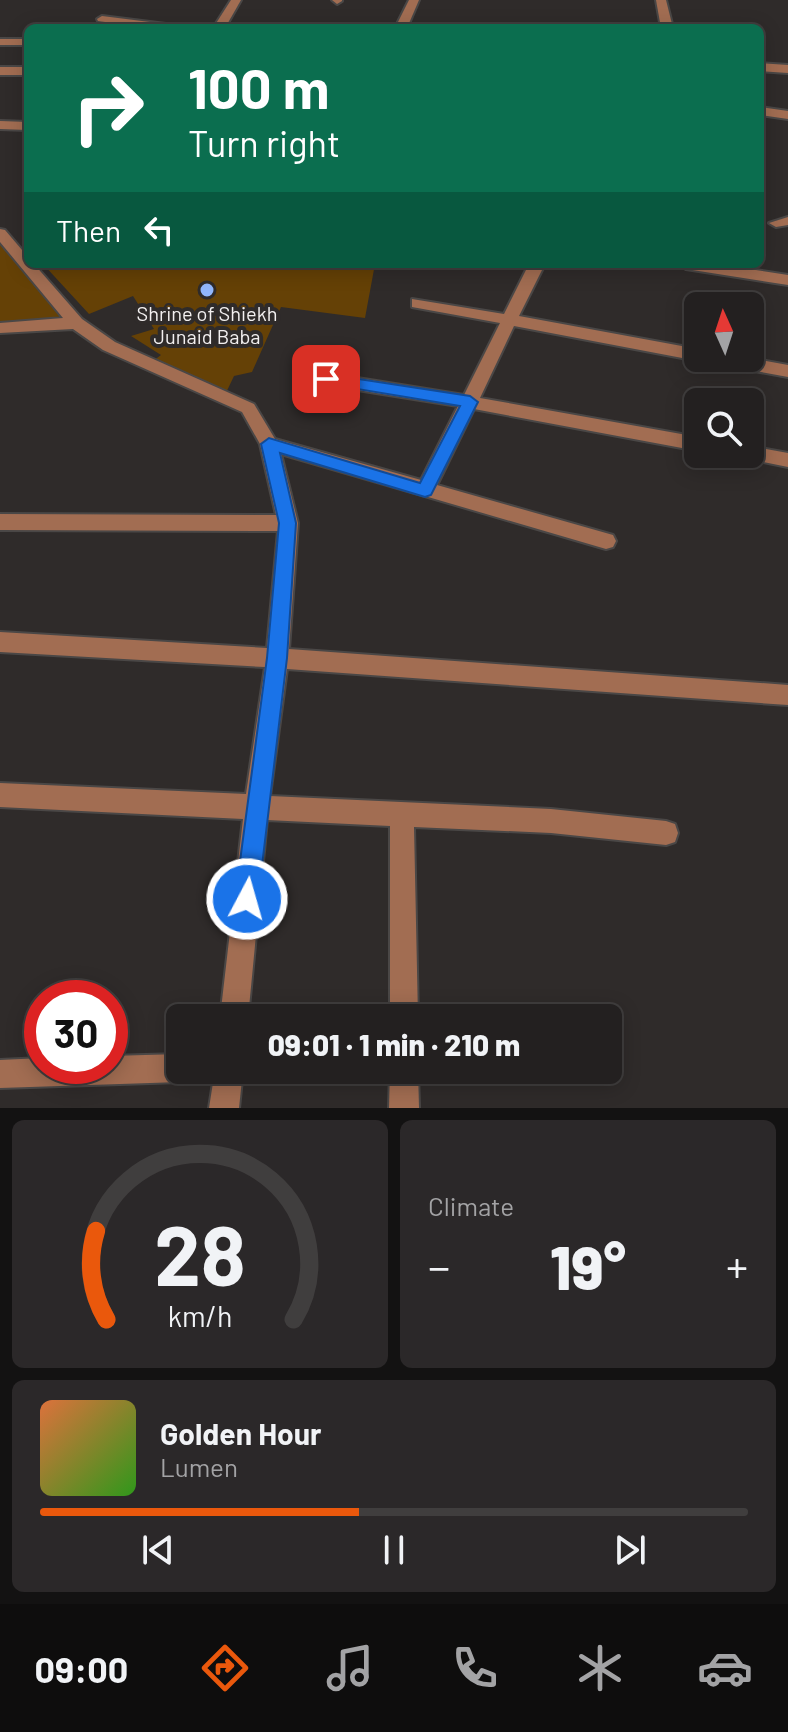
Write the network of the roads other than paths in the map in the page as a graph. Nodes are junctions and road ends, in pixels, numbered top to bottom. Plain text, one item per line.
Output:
1 (236, 0) edge
2 (414, 0) edge
3 (661, 0) edge
4 (102, 19) dead end
5 (142, 24) edge
6 (221, 24) edge
7 (403, 24) edge
8 (666, 24) edge
9 (0, 42) edge
10 (24, 42) edge
11 (764, 67) edge
12 (788, 69) edge
13 (0, 71) edge
14 (24, 71) edge
15 (764, 112) edge
16 (788, 115) edge
17 (0, 125) edge
18 (24, 126) edge
19 (0, 233) edge
20 (24, 261) edge
21 (30, 268) edge
22 (535, 268) edge
23 (722, 268) edge
24 (788, 280) edge
25 (418, 303) dead end
26 (511, 320) junction
27 (76, 323) junction
28 (0, 328) edge
29 (684, 352) edge
30 (764, 367) edge
31 (788, 371) edge
32 (326, 379) dead end
33 (470, 402) junction
34 (684, 441) edge
35 (269, 444) junction
36 (764, 456) edge
37 (788, 460) edge
38 (425, 491) junction
39 (0, 522) edge
40 (288, 523) junction
41 (606, 541) dead end
42 (0, 642) edge
43 (277, 658) junction
44 (788, 695) edge
45 (0, 795) edge
46 (256, 809) junction
47 (402, 816) junction
48 (666, 833) dead end
49 (235, 1004) edge
50 (404, 1004) edge
51 (166, 1068) edge
52 (0, 1074) edge
53 (227, 1084) edge
54 (404, 1084) edge
55 (224, 1108) edge
56 (404, 1108) edge

1 - 6 street
2 - 7 street
3 - 8 street
4 - 5 street
9 - 10 street
11 - 12 street
13 - 14 street
15 - 16 street
17 - 18 street
19 - 20 street
21 - 27 street
22 - 26 street
23 - 24 street
25 - 26 street
26 - 29 street
26 - 33 street
27 - 28 street
27 - 35 street
30 - 31 street
32 - 33 street
33 - 34 street
33 - 38 street
35 - 38 street
35 - 40 street
36 - 37 street
38 - 41 street
39 - 40 street
40 - 43 street
42 - 43 street
43 - 44 street
43 - 46 street
45 - 46 street
46 - 47 street
46 - 49 street
47 - 48 street
47 - 50 street
51 - 52 street
53 - 55 street
54 - 56 street

